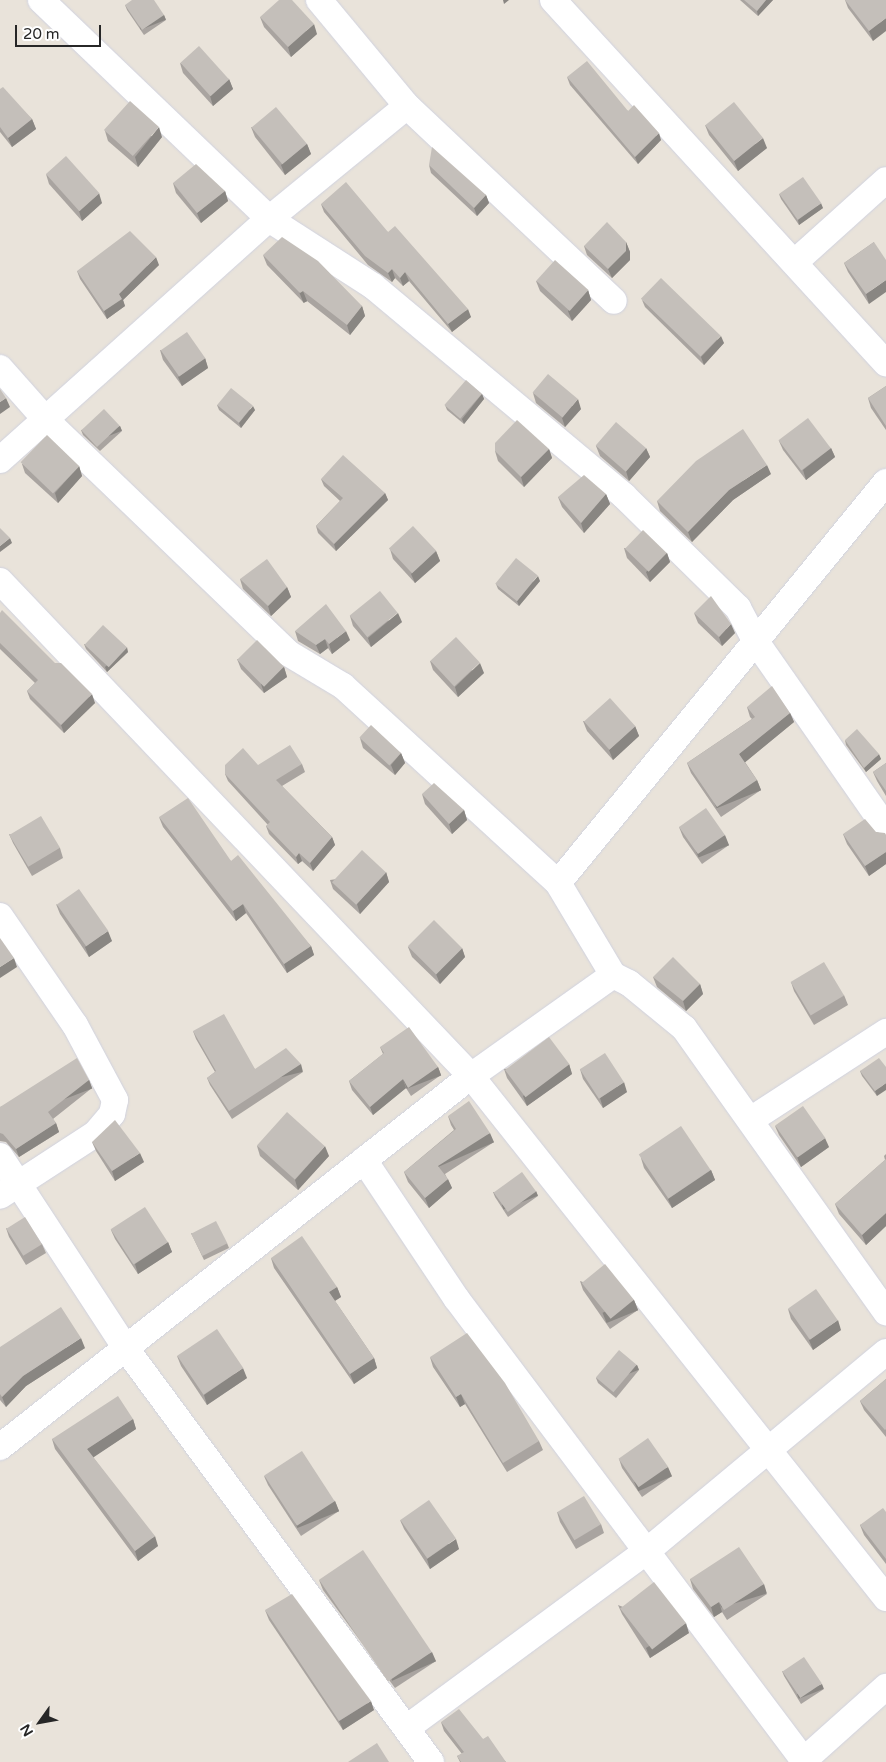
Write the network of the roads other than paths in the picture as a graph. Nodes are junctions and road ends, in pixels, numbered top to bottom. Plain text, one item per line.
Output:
1 (41, 0) edge
2 (318, 0) edge
3 (553, 0) edge
4 (407, 106) junction
5 (886, 180) edge
6 (269, 218) junction
7 (795, 262) junction
8 (614, 301) dead end
9 (886, 363) edge
10 (0, 368) edge
11 (46, 420) junction
12 (0, 460) edge
13 (886, 482) edge
14 (0, 581) edge
15 (757, 643) junction
16 (886, 828) edge
17 (558, 883) junction
18 (0, 916) edge
19 (613, 976) junction
20 (886, 1032) edge
21 (470, 1076) junction
22 (752, 1118) junction
23 (0, 1156) edge
24 (364, 1160) junction
25 (10, 1190) edge
26 (886, 1312) edge
27 (127, 1350) junction
28 (886, 1352) edge
29 (0, 1447) edge
30 (768, 1454) junction
31 (647, 1551) junction
32 (886, 1598) edge
33 (886, 1687) edge
34 (408, 1727) junction
35 (804, 1761) edge
36 (431, 1762) edge

1 - 6 street
2 - 4 street
3 - 7 street
4 - 6 street
4 - 8 street
5 - 7 street
6 - 11 street
6 - 15 street
7 - 9 street
10 - 11 street
11 - 12 street
11 - 17 street
13 - 15 street
14 - 21 street
15 - 16 street
15 - 17 street
17 - 19 street
18 - 25 street
19 - 21 street
19 - 22 street
20 - 22 street
21 - 24 street
21 - 30 street
22 - 26 street
23 - 25 street
24 - 27 street
24 - 31 street
25 - 27 street
27 - 29 street
27 - 34 street
28 - 30 street
30 - 31 street
30 - 32 street
31 - 34 street
31 - 35 street
33 - 35 street
34 - 36 street

